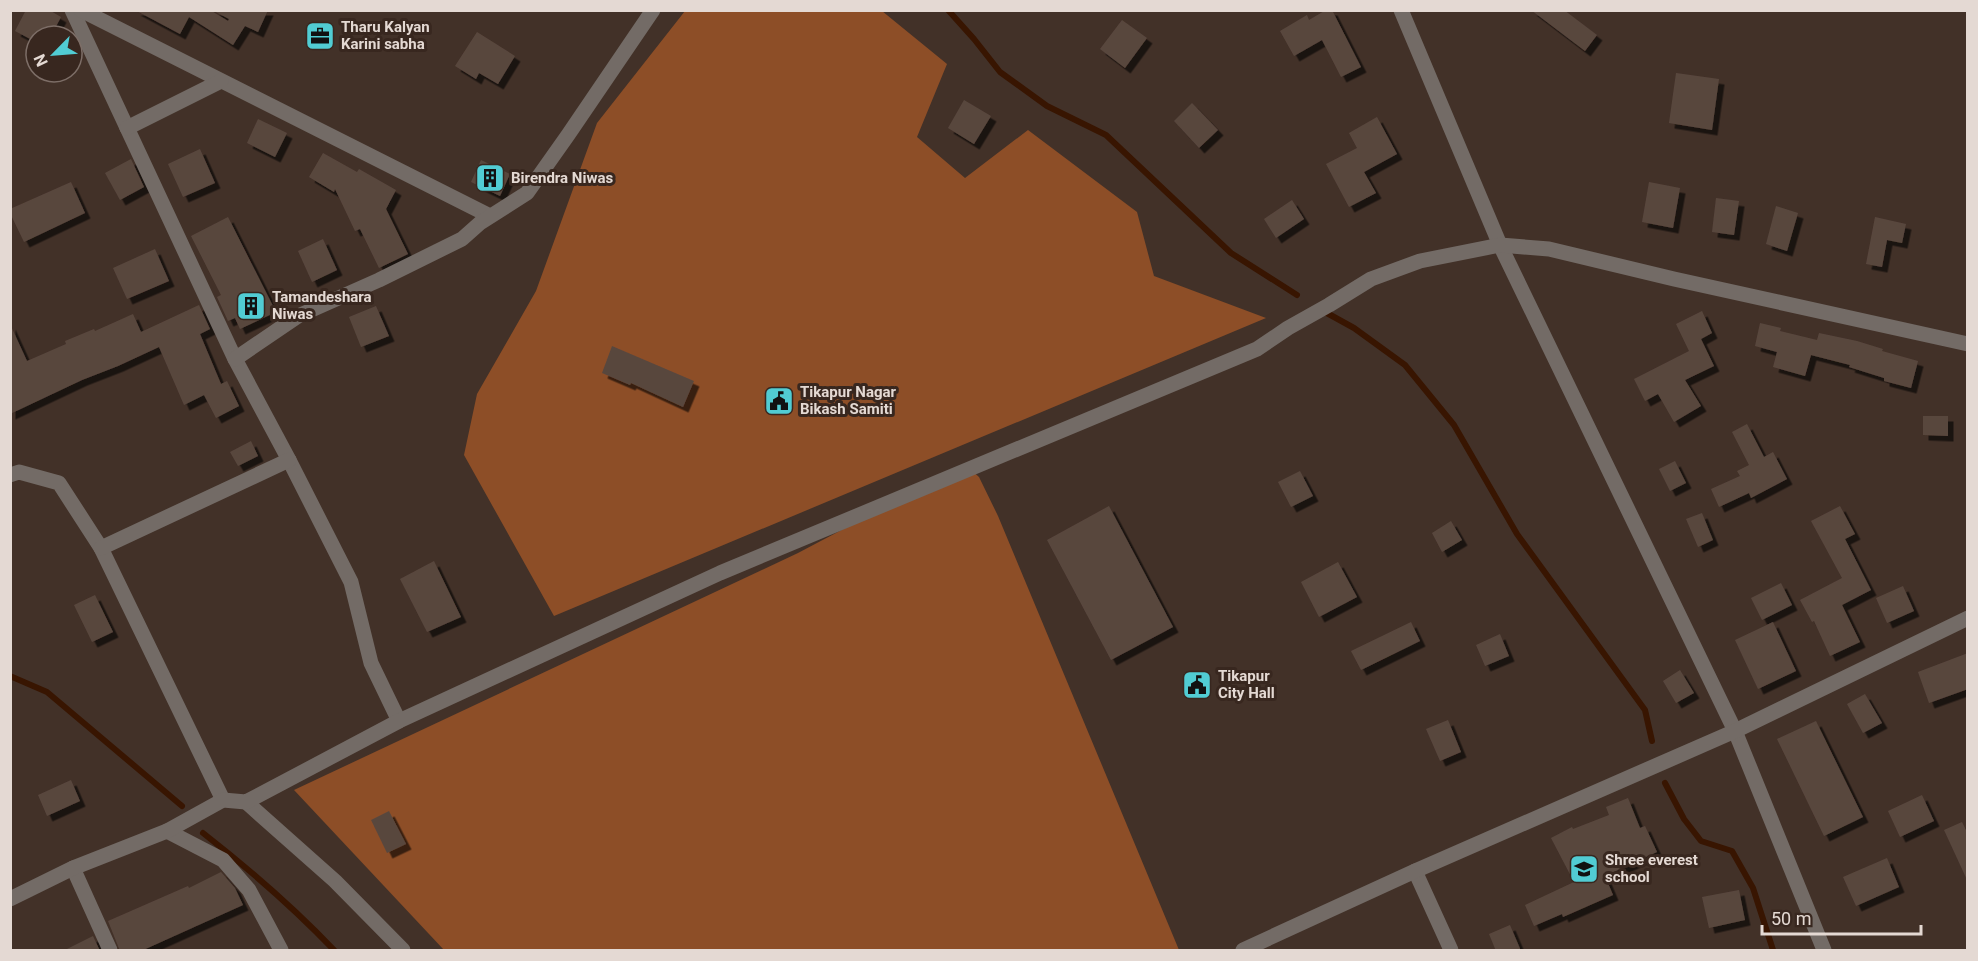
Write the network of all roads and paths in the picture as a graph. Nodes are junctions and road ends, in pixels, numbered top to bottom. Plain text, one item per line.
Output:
1 (72, 10) edge
2 (81, 10) edge
3 (653, 10) edge
4 (1401, 10) edge
5 (221, 81) junction
6 (127, 128) junction
7 (490, 216) junction
8 (1500, 245) junction
9 (1968, 344) edge
10 (234, 359) junction
11 (289, 460) junction
12 (10, 475) edge
13 (102, 548) junction
14 (1968, 618) edge
15 (399, 721) junction
16 (1735, 731) junction
17 (223, 800) junction
18 (246, 802) junction
19 (167, 831) junction
20 (73, 868) junction
21 (1415, 871) junction
22 (10, 899) edge
23 (111, 951) edge
24 (281, 951) edge
25 (402, 951) edge
26 (1243, 951) edge
27 (1451, 951) edge
28 (1824, 951) edge

1 - 6 street
2 - 5 street
3 - 7 street
4 - 8 street
5 - 6 street
5 - 7 street
6 - 10 street
7 - 10 street
8 - 9 street
8 - 15 street
8 - 16 street
10 - 11 street
11 - 13 street
11 - 15 street
12 - 13 street
13 - 17 street
14 - 16 street
15 - 18 street
16 - 21 street
16 - 28 street
17 - 18 street
17 - 19 street
18 - 25 street
19 - 20 street
19 - 24 street
20 - 22 street
20 - 23 street
21 - 26 street
21 - 27 street

